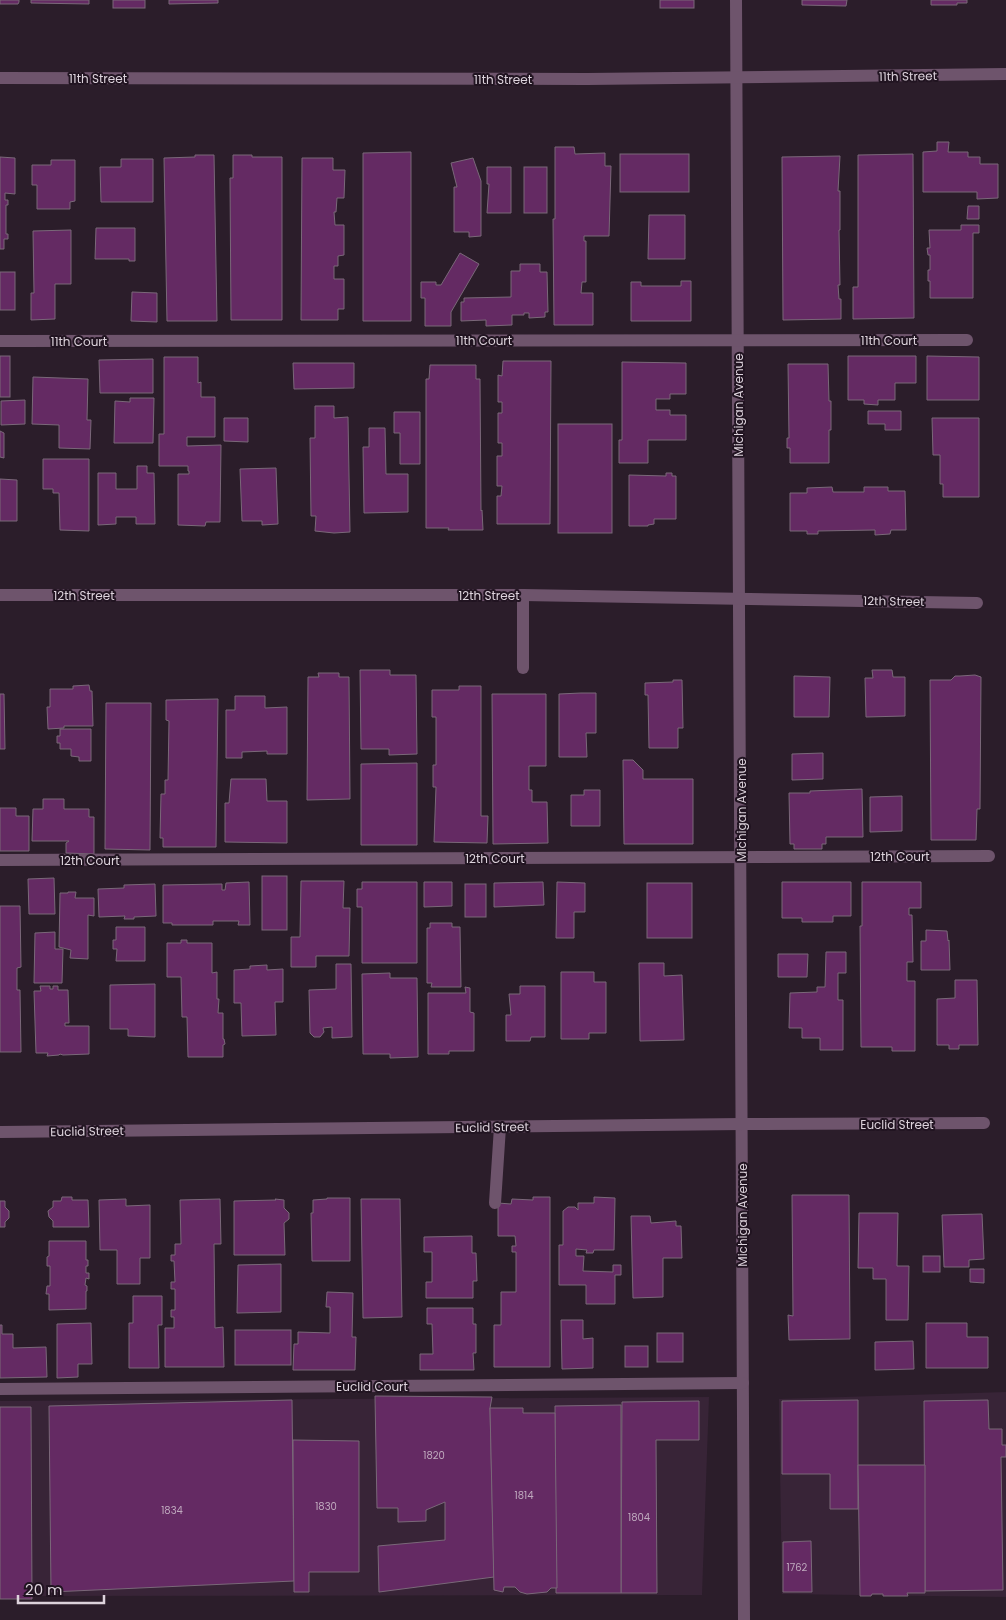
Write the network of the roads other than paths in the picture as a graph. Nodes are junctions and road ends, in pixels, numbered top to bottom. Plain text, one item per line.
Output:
1 (736, 0) edge
2 (1006, 74) edge
3 (0, 78) edge
4 (737, 78) junction
5 (737, 340) junction
6 (967, 340) dead end
7 (0, 341) edge
8 (0, 595) edge
9 (523, 595) junction
10 (740, 598) junction
11 (977, 603) dead end
12 (523, 668) dead end
13 (989, 856) dead end
14 (741, 857) junction
15 (0, 860) edge
16 (984, 1123) dead end
17 (742, 1124) junction
18 (500, 1127) junction
19 (0, 1132) edge
20 (495, 1202) dead end
21 (743, 1383) junction
22 (0, 1390) edge
23 (744, 1620) edge

1 - 4 street, Michigan Avenue
2 - 4 street, 11th Street
3 - 4 street, 11th Street
4 - 5 street, Michigan Avenue
5 - 6 street, 11th Court
5 - 7 street, 11th Court
5 - 10 street, Michigan Avenue
8 - 9 street, 12th Street
9 - 10 street, 12th Street
9 - 12 street
10 - 11 street, 12th Street
10 - 14 street, Michigan Avenue
13 - 14 street, 12th Court
14 - 15 street, 12th Court
14 - 17 street, Michigan Avenue
16 - 17 street, Euclid Street
17 - 18 street, Euclid Street
17 - 21 street, Michigan Avenue
18 - 19 street, Euclid Street
18 - 20 street
21 - 22 street, Euclid Court
21 - 23 street, Michigan Avenue

